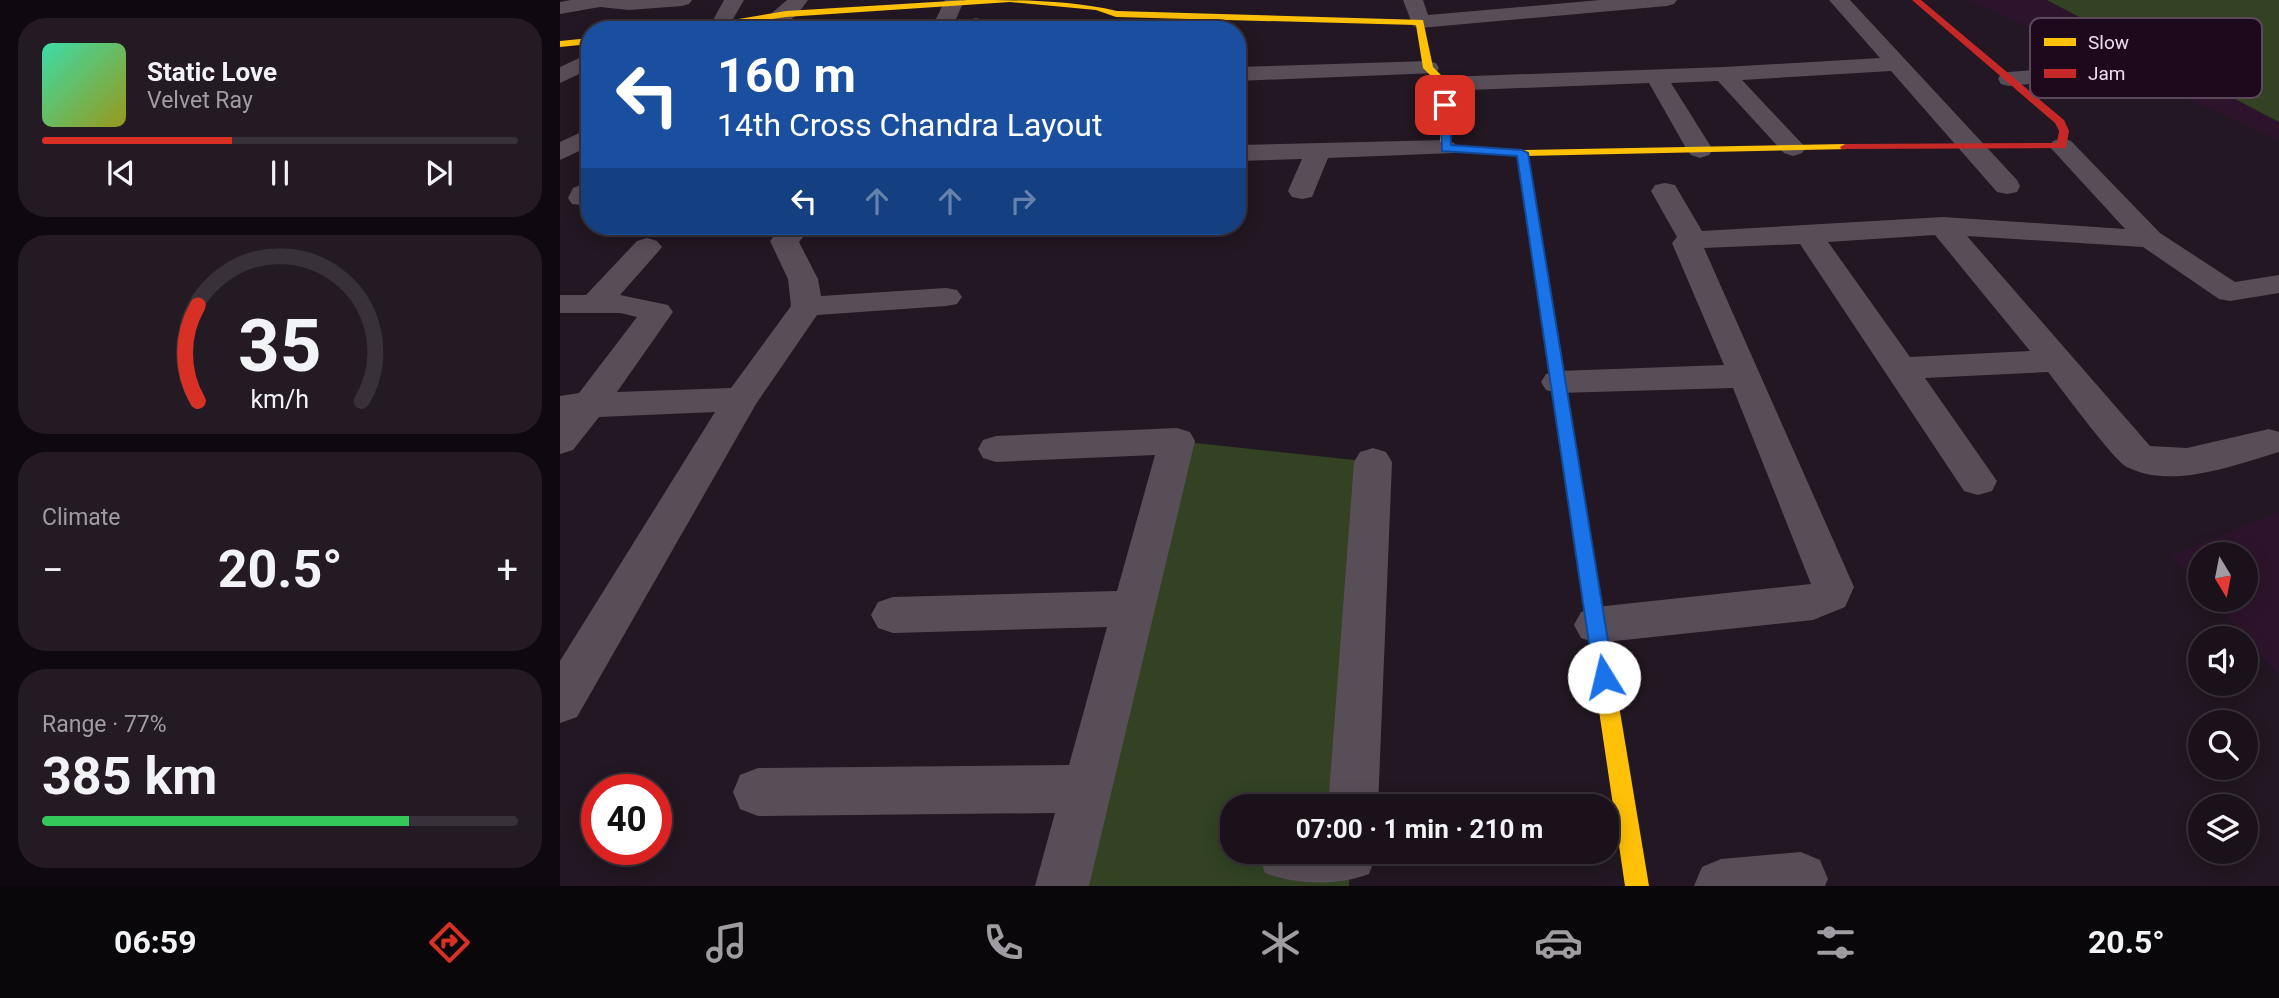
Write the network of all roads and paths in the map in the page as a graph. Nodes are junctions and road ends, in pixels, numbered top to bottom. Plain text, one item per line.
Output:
1 (603, 0) edge
2 (682, 0) edge
3 (734, 0) edge
4 (1009, 0) edge
5 (1413, 0) edge
6 (1667, 0) edge
7 (1839, 0) edge
8 (1916, 0) edge
9 (1630, 2) edge
10 (953, 3) junction
11 (1098, 4) edge
12 (792, 7) edge
13 (560, 8) edge
14 (723, 21) edge
15 (727, 21) edge
16 (774, 21) edge
17 (944, 21) edge
18 (1420, 22) junction
19 (581, 42) edge
20 (560, 44) edge
21 (1899, 64) junction
22 (581, 66) edge
23 (1428, 68) junction
24 (1246, 74) edge
25 (1724, 74) junction
26 (560, 76) edge
27 (1656, 76) junction
28 (2030, 77) edge
29 (2009, 79) junction
30 (1445, 84) junction
31 (2030, 97) edge
32 (2032, 98) edge
33 (581, 140) edge
34 (1970, 145) junction
35 (2062, 146) junction
36 (1446, 148) junction
37 (1793, 148) junction
38 (1318, 150) junction
39 (1700, 150) junction
40 (560, 152) edge
41 (1246, 153) edge
42 (1522, 153) junction
43 (2007, 186) dead end
44 (1302, 191) dead end
45 (1665, 191) dead end
46 (1943, 226) junction
47 (790, 235) edge
48 (1808, 235) junction
49 (2150, 239) junction
50 (1693, 240) junction
51 (647, 247) dead end
52 (2279, 284) edge
53 (946, 297) dead end
54 (560, 304) edge
55 (594, 304) junction
56 (807, 306) junction
57 (2054, 361) junction
58 (1899, 368) junction
59 (1745, 376) junction
60 (1558, 382) junction
61 (741, 400) junction
62 (575, 405) edge
63 (560, 441) edge
64 (2269, 442) dead end
65 (996, 449) dead end
66 (1373, 462) dead end
67 (1978, 481) dead end
68 (1134, 608) junction
69 (892, 615) dead end
70 (1596, 625) junction
71 (560, 702) edge
72 (1087, 789) junction
73 (758, 792) dead end
74 (1354, 794) edge
75 (1801, 879) dead end
76 (1062, 886) edge
77 (1637, 886) edge
78 (1721, 886) edge

1 - 2 street
1 - 13 street
3 - 14 street
4 - 10 street
4 - 11 street
5 - 18 street
6 - 9 street
7 - 21 street
8 - 29 street
9 - 18 street
10 - 12 street
10 - 17 street
11 - 18 street
12 - 15 street
12 - 16 street
18 - 23 street
19 - 20 street
21 - 25 street
21 - 34 street
22 - 26 street
23 - 24 street
23 - 30 street
25 - 27 street
25 - 37 street
27 - 30 street
27 - 39 street
28 - 29 street
29 - 31 street
30 - 36 street
32 - 35 street
33 - 40 street
34 - 35 street
34 - 37 street
34 - 43 street
35 - 49 street
36 - 38 street
36 - 42 street
37 - 39 street
38 - 41 street
38 - 44 street
39 - 42 street
42 - 60 street
45 - 50 street
46 - 48 street
46 - 49 street
46 - 57 street
47 - 56 street
48 - 50 street
48 - 58 street
49 - 52 street
50 - 59 street
51 - 55 street
53 - 56 street
54 - 55 street
55 - 62 street
56 - 61 street
57 - 58 street
57 - 64 street
58 - 67 street
59 - 60 street
59 - 70 street
60 - 70 street
61 - 62 street
61 - 71 street
62 - 63 street
65 - 68 street
66 - 74 street
68 - 69 street
68 - 72 street
70 - 77 street
72 - 73 street
72 - 76 street
75 - 78 street

